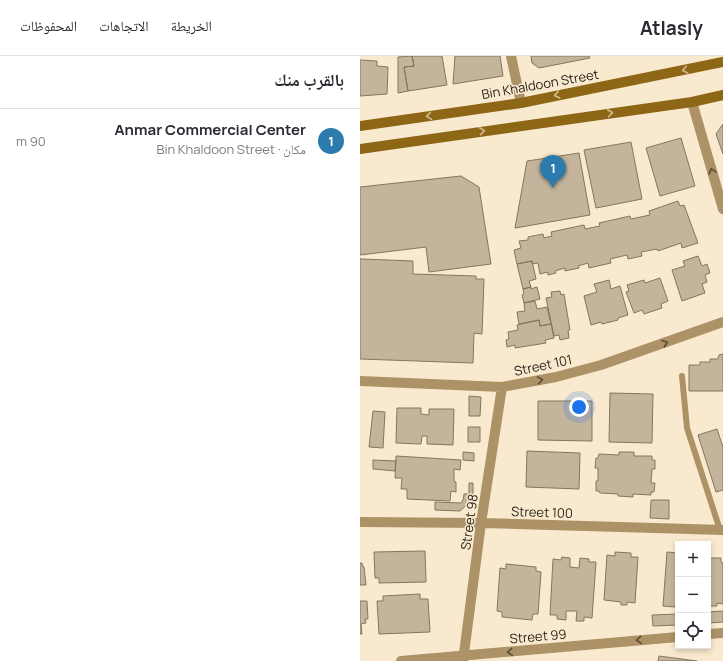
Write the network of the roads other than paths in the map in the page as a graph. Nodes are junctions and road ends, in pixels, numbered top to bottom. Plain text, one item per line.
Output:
1 (511, 56) edge
2 (723, 62) edge
3 (723, 95) edge
4 (692, 102) junction
5 (521, 103) junction
6 (360, 126) edge
7 (360, 149) edge
8 (723, 209) edge
9 (723, 322) edge
10 (682, 376) dead end
11 (360, 381) edge
12 (502, 387) junction
13 (360, 522) edge
14 (481, 523) junction
15 (721, 530) edge
16 (723, 632) edge
17 (711, 634) edge
18 (675, 637) edge
19 (463, 658) edge
20 (401, 661) edge

1 - 5 street
2 -> 5 street, Bin Khaldoon Street
3 - 4 street
7 -> 4 street
8 -> 4 street
5 -> 6 street, Bin Khaldoon Street
12 -> 9 street, Street 101
10 - 15 lane
11 - 12 street, Street 101
12 - 14 street, Street 98
13 - 14 street, Street 100
14 - 15 street, Street 100
14 - 19 street, Street 98
16 - 17 street
18 -> 19 street, Street 99
19 - 20 street, Street 99

